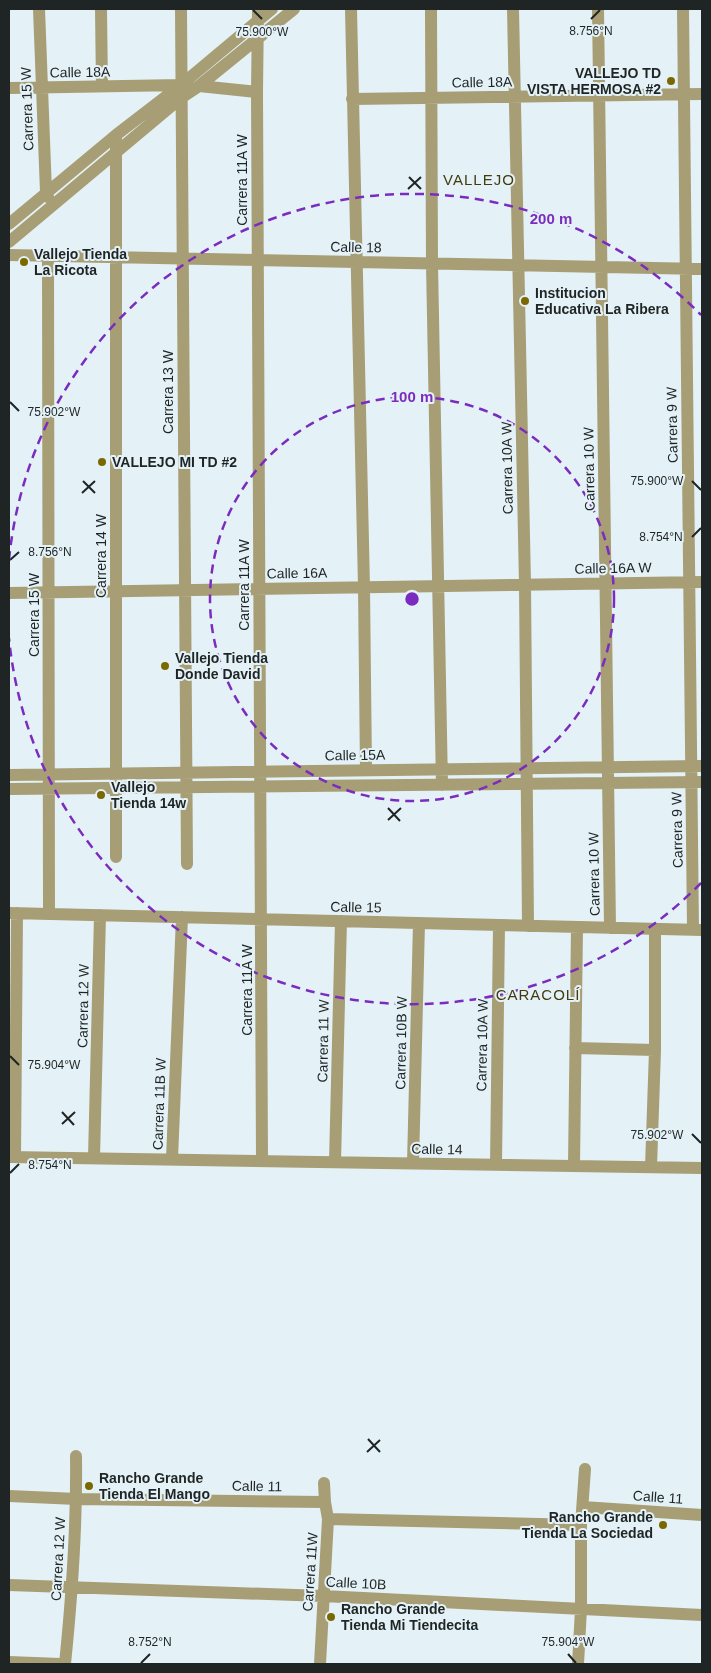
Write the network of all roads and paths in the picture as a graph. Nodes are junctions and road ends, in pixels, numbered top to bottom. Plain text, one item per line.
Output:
1 (38, 9) edge
2 (101, 9) edge
3 (180, 9) edge
4 (272, 9) edge
5 (294, 9) edge
6 (351, 9) edge
7 (430, 9) edge
8 (513, 9) edge
9 (598, 9) edge
10 (682, 9) edge
11 (258, 14) edge
12 (257, 38) junction
13 (181, 85) junction
14 (102, 86) junction
15 (199, 86) junction
16 (41, 87) junction
17 (9, 88) edge
18 (257, 92) junction
19 (684, 94) junction
20 (702, 94) edge
21 (599, 96) junction
22 (515, 97) junction
23 (181, 98) junction
24 (432, 98) junction
25 (352, 99) junction
26 (116, 135) junction
27 (115, 154) junction
28 (46, 192) junction
29 (51, 206) junction
30 (9, 224) edge
31 (9, 242) edge
32 (9, 255) edge
33 (48, 256) junction
34 (116, 257) junction
35 (182, 258) junction
36 (258, 260) junction
37 (356, 262) junction
38 (432, 264) junction
39 (518, 265) junction
40 (602, 267) junction
41 (686, 269) junction
42 (702, 269) edge
43 (689, 582) junction
44 (702, 582) edge
45 (605, 583) junction
46 (525, 584) junction
47 (437, 586) junction
48 (364, 587) junction
49 (259, 589) junction
50 (185, 590) junction
51 (116, 591) junction
52 (49, 592) junction
53 (9, 593) edge
54 (697, 766) edge
55 (608, 767) junction
56 (526, 768) junction
57 (442, 769) junction
58 (366, 770) junction
59 (348, 771) junction
60 (186, 772) junction
61 (260, 772) junction
62 (49, 774) junction
63 (116, 774) junction
64 (9, 775) edge
65 (697, 782) edge
66 (608, 783) junction
67 (526, 784) junction
68 (442, 785) junction
69 (348, 786) junction
70 (186, 787) junction
71 (260, 787) junction
72 (116, 788) junction
73 (9, 789) edge
74 (49, 789) junction
75 (116, 857) dead end
76 (187, 864) dead end
77 (13, 913) edge
78 (49, 914) junction
79 (100, 915) junction
80 (182, 917) junction
81 (261, 919) junction
82 (341, 921) junction
83 (418, 923) junction
84 (499, 925) junction
85 (528, 926) junction
86 (577, 927) junction
87 (610, 928) junction
88 (655, 929) junction
89 (698, 930) edge
90 (576, 1048) junction
91 (655, 1050) junction
92 (12, 1157) edge
93 (94, 1158) junction
94 (172, 1159) junction
95 (262, 1161) junction
96 (335, 1162) junction
97 (413, 1163) junction
98 (496, 1165) junction
99 (574, 1166) junction
100 (651, 1167) junction
101 (702, 1168) edge
102 (76, 1456) dead end
103 (585, 1469) dead end
104 (324, 1483) dead end
105 (9, 1496) edge
106 (76, 1498) junction
107 (325, 1502) junction
108 (583, 1507) junction
109 (702, 1515) edge
110 (328, 1519) junction
111 (581, 1525) junction
112 (9, 1585) edge
113 (72, 1588) junction
114 (324, 1596) junction
115 (581, 1609) junction
116 (702, 1615) edge
117 (9, 1662) edge
118 (60, 1664) edge
119 (65, 1664) edge
120 (320, 1664) edge
121 (578, 1664) edge

1 - 16 street, Carrera 15 W
2 - 14 street
3 - 13 street, Carrera 13 W
4 - 11 street
5 - 12 street
6 - 25 street
7 - 24 street
8 - 22 street, Carrera 10A W
9 - 21 street, Carrera 10 W
10 - 19 street, Carrera 9 W
11 - 12 street, Carrera 11A W
11 - 13 street
12 - 15 street
12 - 18 street, Carrera 11A W
13 - 14 street, Calle 18A
13 - 23 street, Carrera 13 W
13 - 26 street
14 - 16 street, Calle 18A
15 - 18 street
15 - 23 street
16 - 17 street, Calle 18A
16 - 28 street, Carrera 15 W
18 - 36 street, Carrera 11A W
19 - 20 street, Calle 18A
19 - 21 street, Calle 18A
19 - 41 street, Carrera 9 W
21 - 22 street, Calle 18A
21 - 40 street, Carrera 10 W
22 - 24 street, Calle 18A
22 - 39 street, Carrera 10A W
23 - 27 street
23 - 35 street, Carrera 13 W
24 - 25 street, Calle 18A
24 - 38 street
25 - 37 street
26 - 27 street, Carrera 14 W
26 - 28 street
27 - 29 street
27 - 34 street, Carrera 14 W
28 - 29 street, Carrera 15 W
28 - 30 street
29 - 31 street
32 - 33 street, Calle 18
33 - 34 street, Calle 18
33 - 52 street, Carrera 15 W
34 - 35 street, Calle 18
34 - 51 street, Carrera 14 W
35 - 36 street, Calle 18
35 - 50 street, Carrera 13 W
36 - 37 street, Calle 18
36 - 49 street, Carrera 11A W
37 - 38 street, Calle 18
37 - 48 street
38 - 39 street, Calle 18
38 - 47 street
39 - 40 street, Calle 18
39 - 46 street, Carrera 10A W
40 - 41 street, Calle 18
40 - 45 street, Carrera 10 W
41 - 42 street, Calle 18
41 - 43 street, Carrera 9 W
43 - 44 street, Calle 16A W
43 - 45 street, Calle 16A W
43 - 54 street, Carrera 9 W
45 - 46 street, Calle 16A W
45 - 55 street, Carrera 10 W
46 - 47 street, Calle 16A
46 - 56 street, Carrera 10A W
47 - 48 street, Calle 16A
47 - 57 street
48 - 49 street, Calle 16A
48 - 58 street
49 - 50 street, Calle 16A
49 - 61 street, Carrera 11A W
50 - 51 street, Calle 16A
50 - 60 street, Carrera 13 W
51 - 52 street, Calle 16A
51 - 63 street, Carrera 14 W
52 - 53 street, Calle 16A
52 - 62 street, Carrera 15 W
54 - 55 street, Calle 15A
54 - 65 street, Carrera 9 W
55 - 56 street, Calle 15A
55 - 66 street, Carrera 10 W
56 - 57 street, Calle 15A
56 - 67 street, Carrera 10A W
57 - 58 street, Calle 15A
57 - 68 street
58 - 59 street, Calle 15A
59 - 61 street, Calle 15A
59 - 69 street
60 - 61 street, Calle 15A
60 - 63 street, Calle 15A
60 - 70 street, Carrera 13 W
61 - 71 street, Carrera 11A W
62 - 63 street, Calle 15A
62 - 64 street, Calle 15A
62 - 74 street, Carrera 15 W
63 - 72 street, Carrera 14 W
65 - 66 street
65 - 89 street, Carrera 9 W
66 - 67 street
66 - 87 street, Carrera 10 W
67 - 68 street
67 - 85 street, Carrera 10A W
68 - 69 street
69 - 71 street
70 - 71 street
70 - 72 street
70 - 76 street, Carrera 13 W
71 - 81 street, Carrera 11A W
72 - 74 street
72 - 75 street, Carrera 14 W
73 - 74 street
74 - 78 street, Carrera 15 W
77 - 78 street, Calle 15
77 - 92 street
78 - 79 street, Calle 15
79 - 80 street, Calle 15
79 - 93 street, Carrera 12 W
80 - 81 street, Calle 15
80 - 94 street, Carrera 11B W
81 - 82 street, Calle 15
81 - 95 street, Carrera 11A W
82 - 83 street, Calle 15
82 - 96 street, Carrera 11 W
83 - 84 street, Calle 15
83 - 97 street, Carrera 10B W
84 - 85 street, Calle 15
84 - 98 street, Carrera 10A W
85 - 86 street, Calle 15
86 - 87 street, Calle 15
86 - 90 street, Carrera 10 W
87 - 88 street, Calle 15
88 - 89 street, Calle 15
88 - 91 street
90 - 91 street
90 - 99 street, Carrera 10 W
91 - 100 street
92 - 93 street, Carrera 11B W
93 - 94 street, Carrera 11B W
94 - 95 street, Calle 14
95 - 96 street, Calle 14
96 - 97 street, Calle 14
97 - 98 street, Calle 14
98 - 99 street, Calle 14
99 - 100 street, Calle 14
100 - 101 street, Calle 14
102 - 106 street, Carrera 12 W
103 - 108 street
104 - 107 street, Carrera 11W
105 - 106 street, Calle 11
106 - 107 street, Calle 11
106 - 113 street, Carrera 12 W
107 - 110 street, Carrera 11W
108 - 109 street, Calle 11
108 - 111 street
110 - 111 street
110 - 114 street, Carrera 11W
111 - 115 street
112 - 113 street, Calle 10B
113 - 114 street, Calle 10B
113 - 119 street, Carrera 12 W
114 - 115 street, Calle 10B
114 - 120 street, Carrera 11W
115 - 116 street, Calle 10B
115 - 121 street
117 - 118 street

